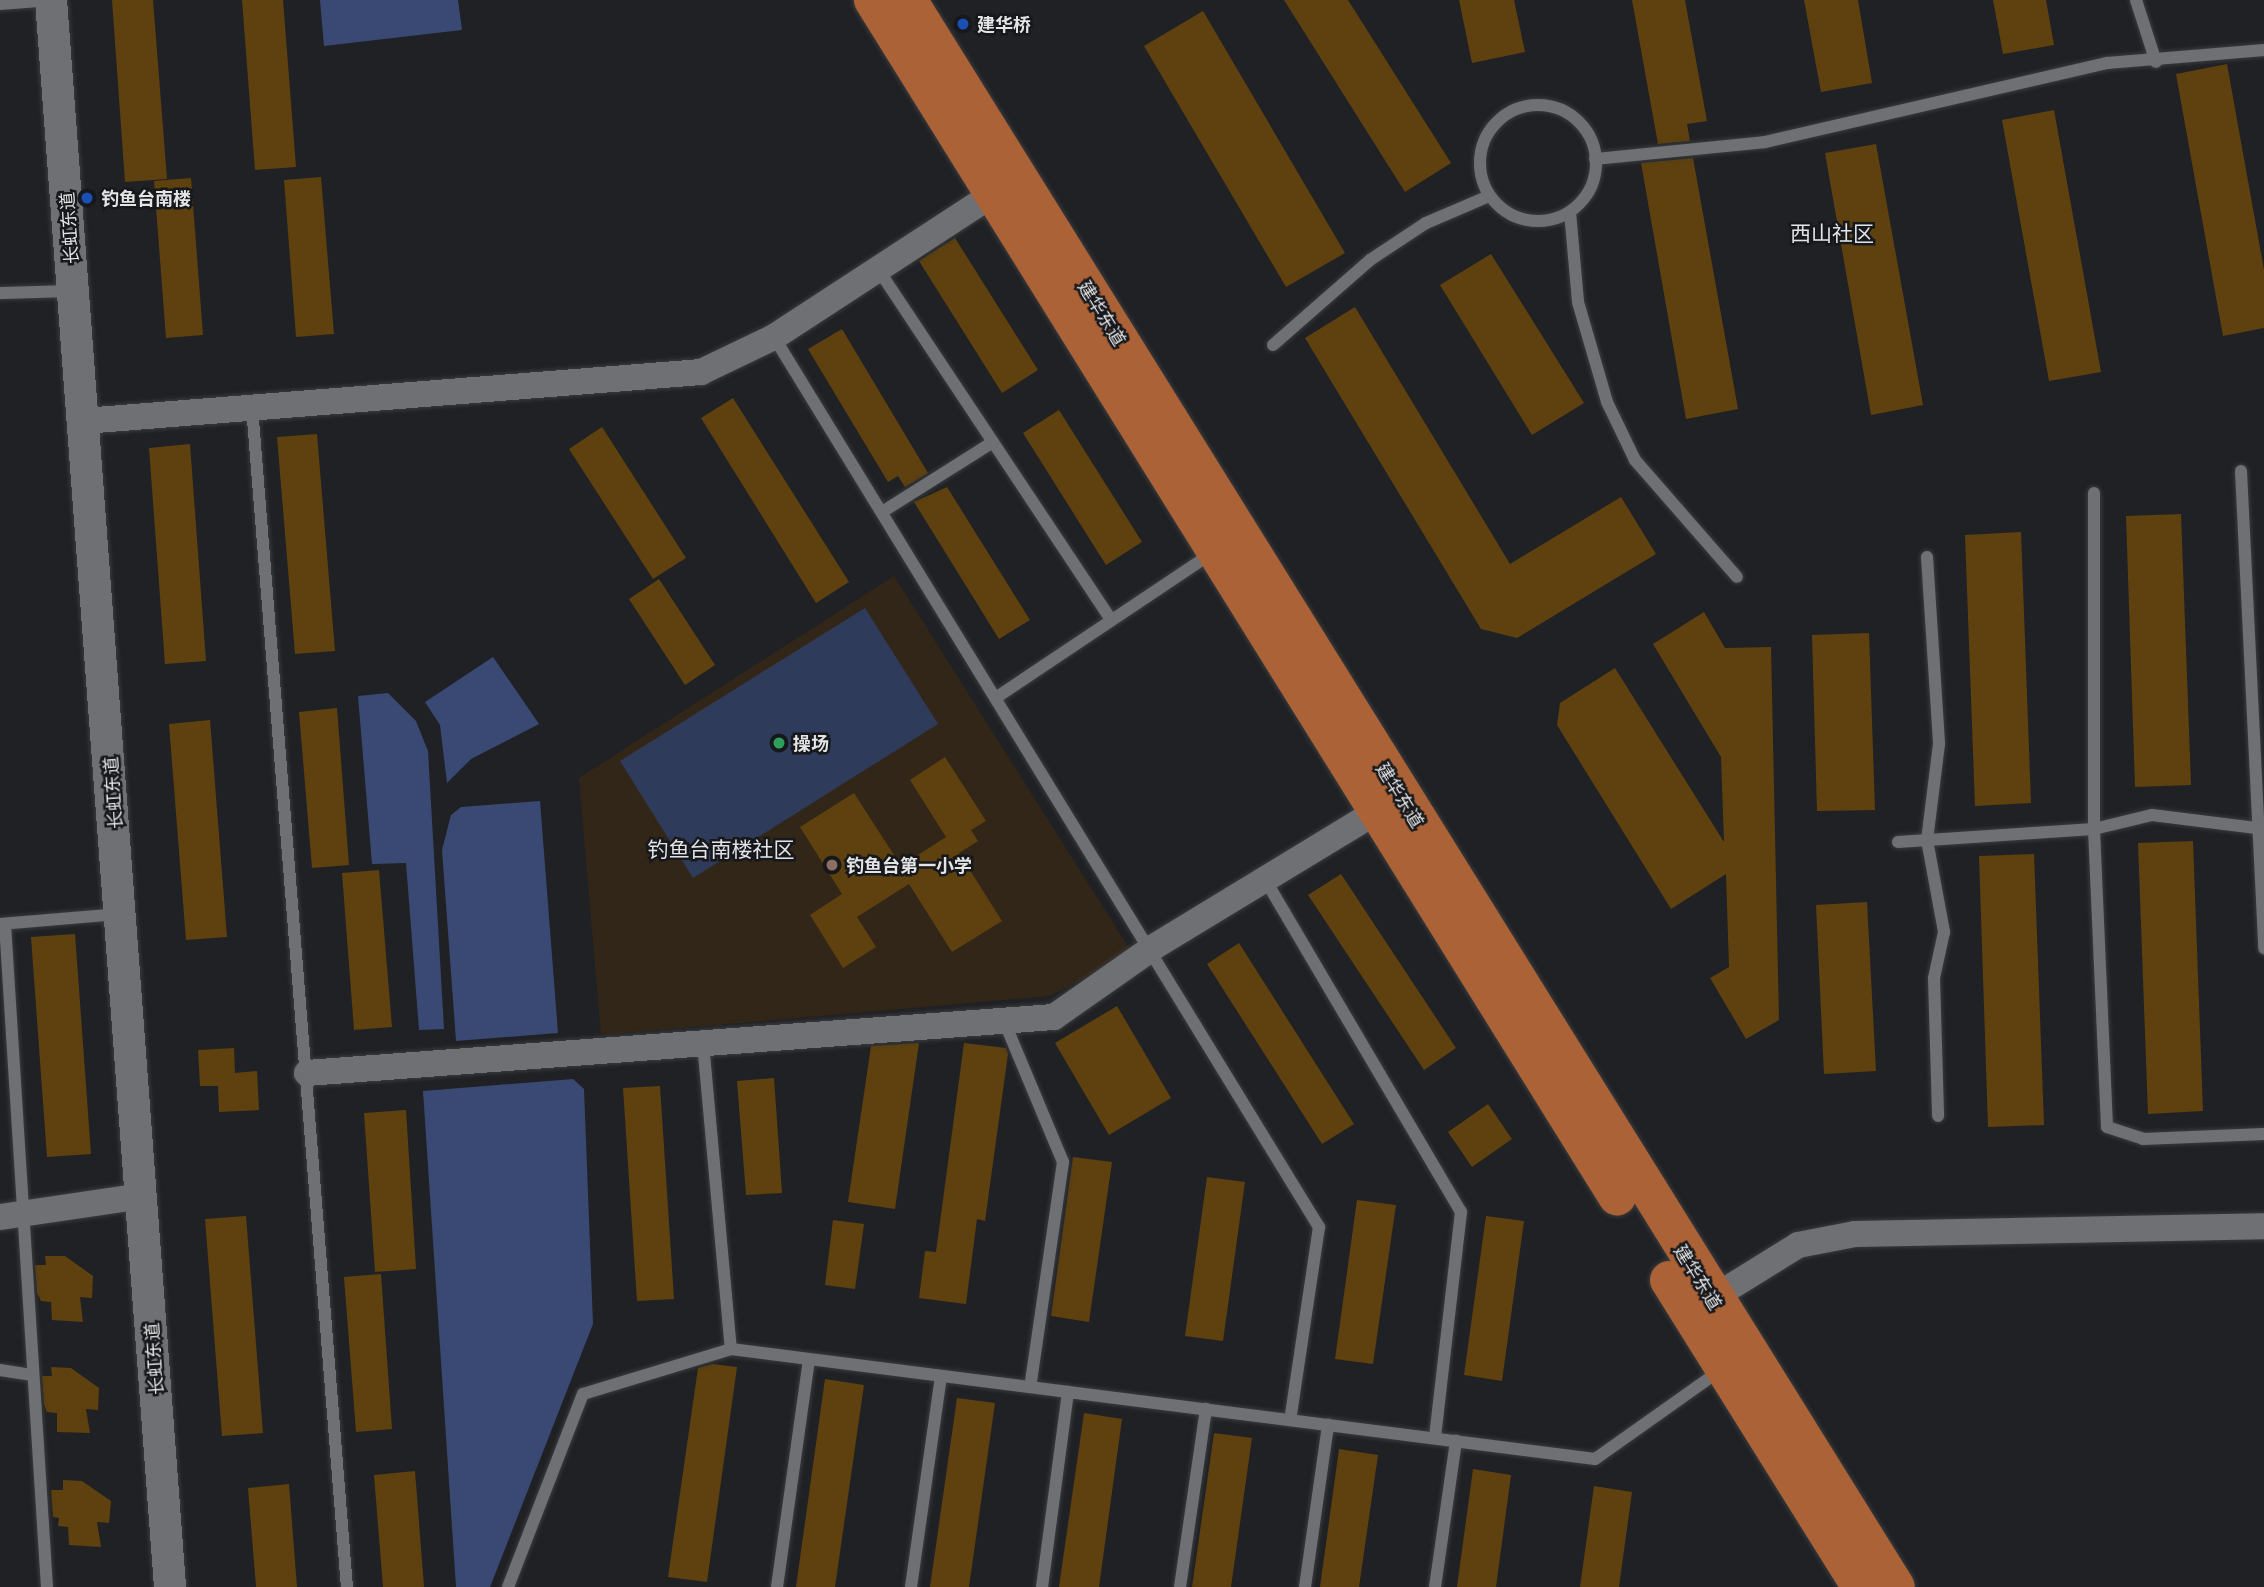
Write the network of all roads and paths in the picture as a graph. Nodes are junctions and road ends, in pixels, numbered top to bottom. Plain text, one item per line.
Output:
1 (51, 0) edge
2 (873, 0) edge
3 (908, 0) edge
4 (2136, 0) edge
5 (0, 4) edge
6 (2264, 50) edge
7 (2156, 62) junction
8 (1595, 159) junction
9 (995, 192) junction
10 (1489, 195) junction
11 (1570, 212) junction
12 (878, 269) junction
13 (74, 291) junction
14 (0, 293) edge
15 (774, 337) junction
16 (1273, 345) dead end
17 (252, 407) junction
18 (84, 421) junction
19 (993, 442) junction
20 (2241, 471) dead end
21 (2095, 493) dead end
22 (882, 512) junction
23 (1216, 550) junction
24 (1927, 557) dead end
25 (1737, 577) dead end
26 (1111, 620) junction
27 (997, 697) junction
28 (1377, 811) junction
29 (2094, 829) junction
30 (2261, 830) edge
31 (1927, 840) junction
32 (1898, 842) dead end
33 (1266, 881) junction
34 (122, 913) junction
35 (2, 924) edge
36 (1152, 948) junction
37 (2264, 948) edge
38 (1004, 1020) junction
39 (703, 1043) junction
40 (307, 1073) junction
41 (1938, 1116) dead end
42 (2264, 1134) edge
43 (142, 1196) junction
44 (12, 1217) edge
45 (2264, 1226) edge
46 (1700, 1306) junction
47 (731, 1349) junction
48 (809, 1359) junction
49 (1723, 1369) junction
50 (0, 1370) edge
51 (33, 1375) junction
52 (941, 1376) junction
53 (1030, 1387) junction
54 (1069, 1392) junction
55 (1206, 1409) junction
56 (1290, 1420) junction
57 (1328, 1425) junction
58 (1435, 1438) junction
59 (1456, 1441) junction
60 (47, 1587) edge
61 (170, 1587) edge
62 (347, 1587) edge
63 (508, 1587) edge
64 (777, 1587) edge
65 (911, 1587) edge
66 (1042, 1587) edge
67 (1180, 1587) edge
68 (1305, 1587) edge
69 (1435, 1587) edge
70 (1861, 1587) edge
71 (1896, 1587) edge

1 - 5 lane
1 - 13 street, 长虹东道
2 - 9 main road, 建华东道
3 - 46 main road, 建华东道
4 - 7 lane
6 - 7 lane
7 - 8 lane
8 - 10 lane
8 - 11 lane
9 - 12 street
9 - 23 main road, 建华东道
10 - 11 lane
10 - 16 lane
11 - 25 lane
12 - 15 street
12 - 19 lane
13 - 14 lane
13 - 18 street, 长虹东道
15 - 17 street
15 - 22 lane
17 - 18 street
17 - 40 lane
18 - 34 street, 长虹东道
19 - 22 lane
19 - 26 lane
20 - 30 lane
21 - 29 lane
22 - 27 lane
23 - 26 lane
23 - 28 main road, 建华东道
24 - 31 lane
26 - 27 lane
27 - 36 lane
28 - 33 street
28 - 46 main road, 建华东道
29 - 30 lane
29 - 31 lane
29 - 42 lane
30 - 37 lane
31 - 32 lane
31 - 41 lane
33 - 36 street
33 - 58 lane
34 - 35 lane
34 - 43 street, 长虹东道
35 - 44 lane
36 - 38 street
36 - 56 lane
38 - 39 street
38 - 53 lane
39 - 40 street
39 - 47 lane
40 - 62 lane
43 - 44 street
43 - 61 street, 长虹东道
44 - 51 lane
45 - 46 street
46 - 49 main road, 建华东道
46 - 71 main road, 建华东道
47 - 48 lane
47 - 63 lane
48 - 52 lane
48 - 64 lane
49 - 59 lane
49 - 70 main road, 建华东道
50 - 51 lane
51 - 60 lane
52 - 53 lane
52 - 65 lane
53 - 54 lane
54 - 55 lane
54 - 66 lane
55 - 56 lane
55 - 67 lane
56 - 57 lane
57 - 58 lane
57 - 68 lane
58 - 59 lane
59 - 69 lane

